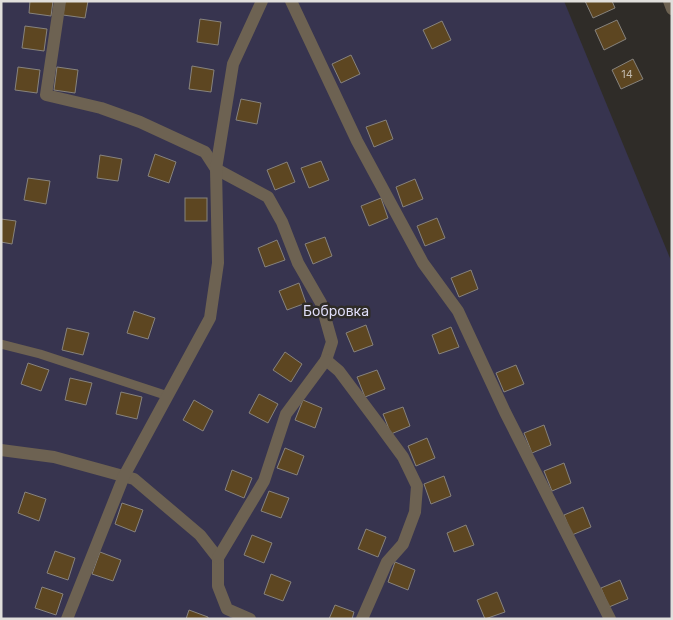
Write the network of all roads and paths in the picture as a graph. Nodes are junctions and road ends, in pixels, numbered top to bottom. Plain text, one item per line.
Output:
1 (60, 1) edge
2 (262, 1) edge
3 (291, 1) edge
4 (668, 1) edge
5 (672, 9) edge
6 (216, 169) junction
7 (1, 344) edge
8 (326, 360) junction
9 (168, 396) junction
10 (1, 450) edge
11 (124, 476) junction
12 (218, 558) junction
13 (224, 614) edge
14 (67, 619) edge
15 (250, 619) edge
16 (362, 619) edge
17 (610, 619) edge

1 - 6 street
2 - 6 street
3 - 17 street
4 - 5 street
6 - 8 street
6 - 9 street
7 - 9 lane
8 - 12 street
8 - 16 street
9 - 11 street
10 - 11 street
11 - 12 street
11 - 14 street
12 - 13 street
13 - 15 street

